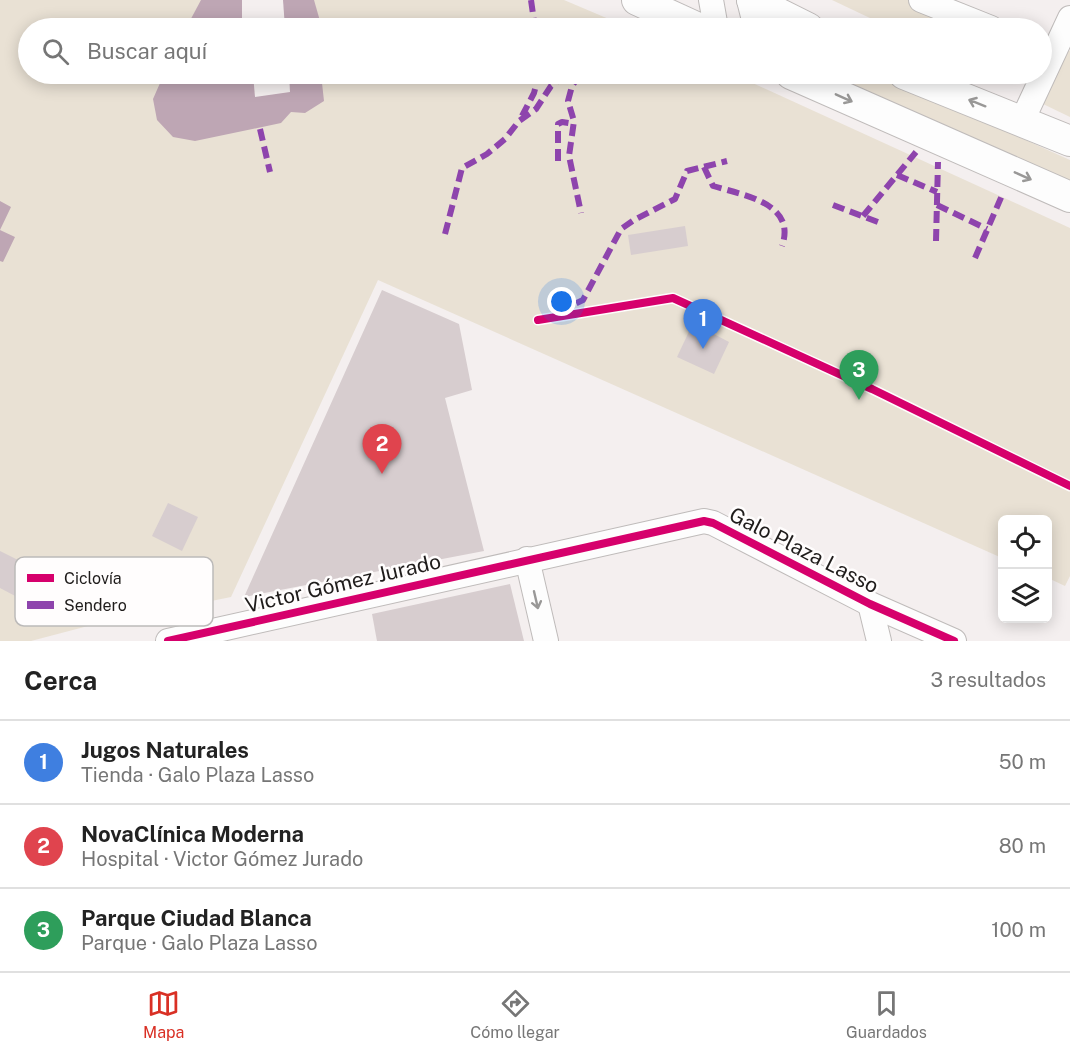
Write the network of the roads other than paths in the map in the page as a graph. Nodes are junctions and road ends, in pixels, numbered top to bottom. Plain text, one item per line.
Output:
1 (637, 0) edge
2 (711, 0) edge
3 (751, 0) edge
4 (921, 0) edge
5 (676, 18) edge
6 (714, 18) edge
7 (754, 18) edge
8 (788, 18) edge
9 (966, 18) edge
10 (1070, 18) edge
11 (1055, 54) edge
12 (814, 84) edge
13 (929, 84) edge
14 (1040, 84) edge
15 (1022, 121) junction
16 (1070, 141) edge
17 (1070, 197) edge
18 (527, 559) junction
19 (870, 604) junction
20 (168, 641) edge
21 (546, 641) edge
22 (879, 641) edge
23 (954, 641) edge

1 - 5 main road
2 - 6 street
3 - 7 street
3 - 8 main road
4 - 9 street
10 - 11 street
12 -> 17 main road
15 -> 13 main road
14 - 15 street
15 - 16 main road
18 - 19 street, Galo Plaza Lasso
18 - 20 street, Victor Gómez Jurado
18 -> 21 street
19 - 22 street
19 - 23 street, Galo Plaza Lasso

